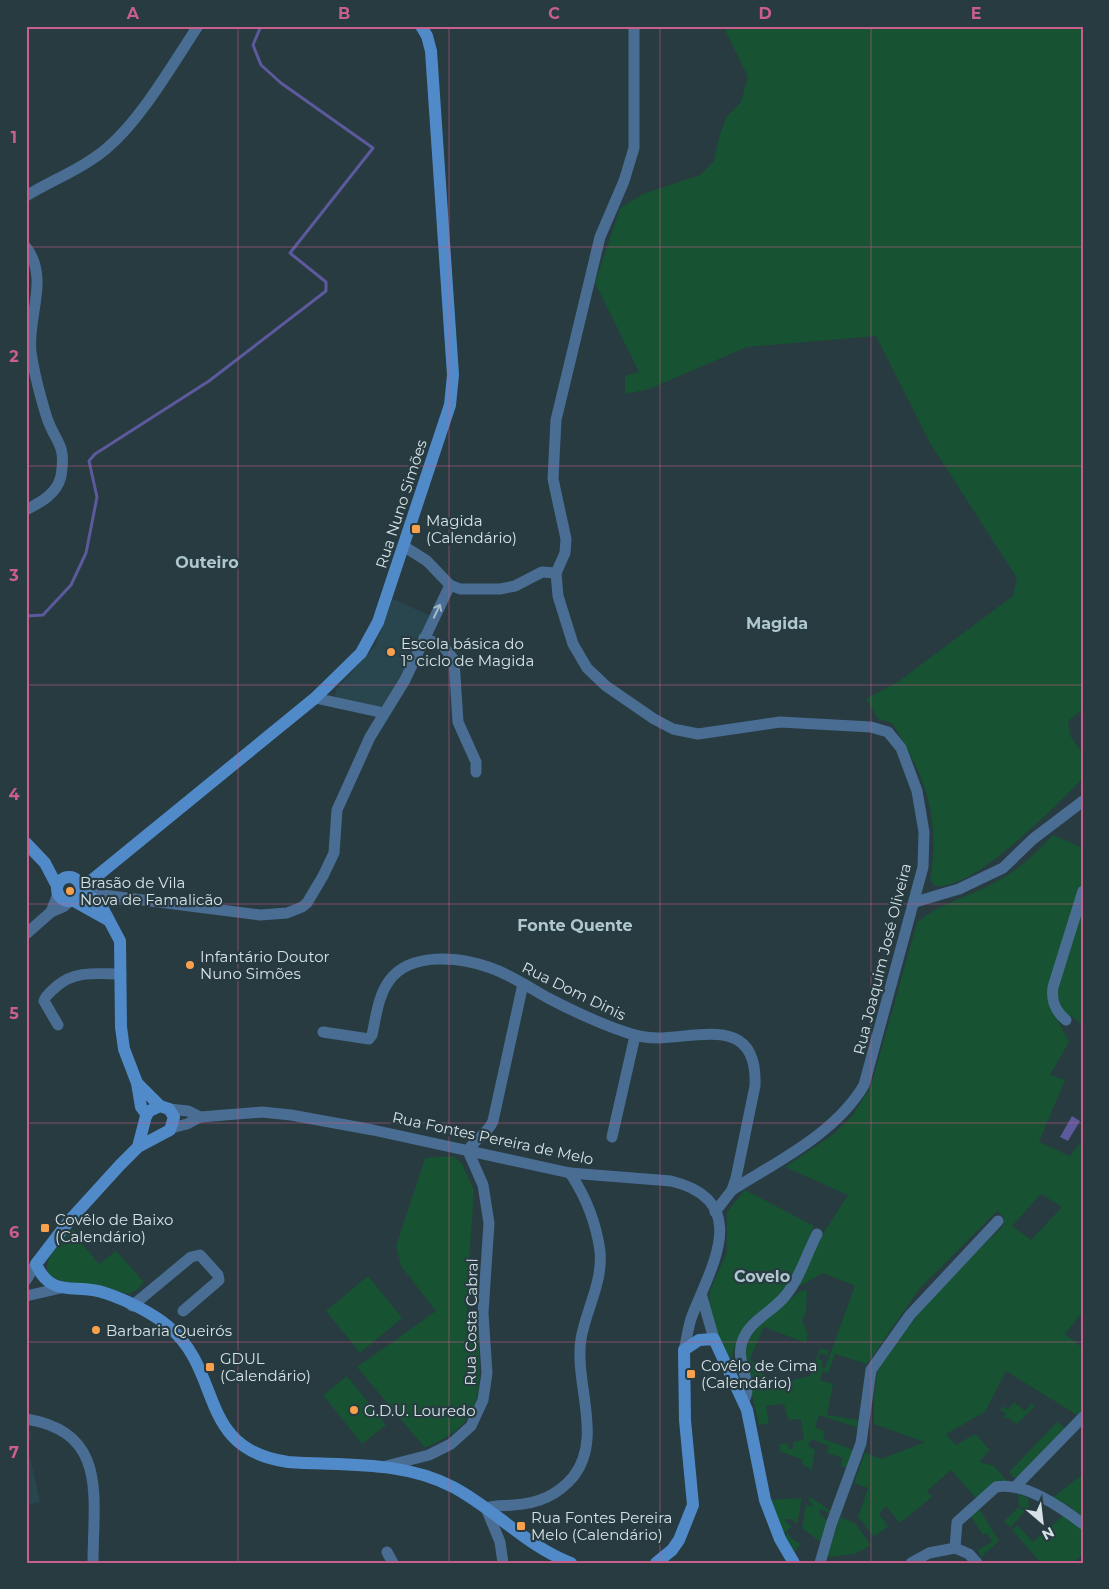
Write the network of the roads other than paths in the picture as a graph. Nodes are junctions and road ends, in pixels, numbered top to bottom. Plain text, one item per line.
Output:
1 (198, 26) edge
2 (421, 26) edge
3 (634, 26) edge
4 (26, 196) edge
5 (26, 247) edge
6 (26, 510) edge
7 (404, 547) junction
8 (556, 573) junction
9 (450, 584) junction
10 (424, 638) junction
11 (315, 698) junction
12 (384, 713) junction
13 (476, 772) dead end
14 (1083, 801) edge
15 (26, 843) edge
16 (100, 874) junction
17 (1083, 891) edge
18 (77, 892) junction
19 (915, 902) junction
20 (110, 921) junction
21 (26, 934) edge
22 (122, 974) junction
23 (523, 984) junction
24 (1066, 1020) dead end
25 (58, 1025) dead end
26 (323, 1032) dead end
27 (635, 1036) junction
28 (137, 1084) junction
29 (164, 1107) junction
30 (200, 1117) junction
31 (146, 1118) junction
32 (172, 1128) junction
33 (160, 1134) junction
34 (612, 1137) dead end
35 (138, 1147) junction
36 (468, 1151) junction
37 (570, 1173) junction
38 (732, 1190) junction
39 (715, 1212) junction
40 (998, 1221) dead end
41 (817, 1234) dead end
42 (36, 1264) junction
43 (26, 1280) edge
44 (60, 1288) junction
45 (26, 1296) edge
46 (702, 1297) junction
47 (132, 1306) junction
48 (182, 1311) dead end
49 (714, 1339) junction
50 (684, 1350) junction
51 (744, 1401) junction
52 (1083, 1417) edge
53 (26, 1418) edge
54 (385, 1466) junction
55 (1015, 1487) junction
56 (486, 1508) junction
57 (1083, 1524) edge
58 (955, 1548) junction
59 (387, 1552) dead end
60 (94, 1563) edge
61 (393, 1563) edge
62 (503, 1563) edge
63 (571, 1563) edge
64 (656, 1563) edge
65 (794, 1563) edge
66 (820, 1563) edge
67 (911, 1563) edge
68 (977, 1563) edge

1 - 4 street
2 - 7 street, Rua Nuno Simões
3 - 8 street
5 - 6 street
7 - 9 street
7 - 11 street, Rua Nuno Simões
8 - 9 street
8 - 19 street, Rua Joaquim José Oliveira
10 -> 9 street
10 - 12 street
10 - 13 street
11 - 12 street
11 - 16 street, Rua Nuno Simões
12 - 18 street
14 - 19 street
15 - 18 street
16 - 18 street, Rua Nuno Simões
16 - 18 street
17 - 24 street
18 - 20 street
18 - 20 street
18 - 21 street
19 - 38 street, Rua Joaquim José Oliveira
20 - 22 street
22 - 25 street
22 - 28 street
23 - 26 street, Rua Dom Dinis
23 - 27 street, Rua Dom Dinis
23 - 36 street
27 - 34 street
27 - 38 street, Rua Dom Dinis
28 - 29 street
28 - 31 street
29 - 30 street, Rua Fontes Pereira de Melo
29 - 31 street
29 - 32 street
30 - 32 street, Rua Fontes Pereira de Melo
30 - 36 street, Rua Fontes Pereira de Melo
31 - 33 street
31 - 35 street, Rua Fontes Pereira de Melo
32 - 33 street, Rua Fontes Pereira de Melo
33 - 35 street, Rua Fontes Pereira de Melo
35 - 42 street, Rua Fontes Pereira de Melo
36 - 37 street, Rua Fontes Pereira de Melo
36 - 54 street, Rua Costa Cabral
37 - 39 street, Rua Fontes Pereira de Melo
37 - 56 street
38 - 39 street, Rua Dom Dinis
39 - 46 street
40 - 66 street
41 - 51 street
42 - 43 street, Rua Fontes Pereira de Melo
42 - 44 street
44 - 45 street
44 - 47 street
46 - 49 street
46 - 50 street
47 - 48 street
47 - 54 street
49 - 50 street
49 - 51 street
50 - 64 street
51 - 65 street
52 - 55 street
53 - 60 street
54 - 56 street
55 - 57 street
55 - 58 street
56 - 62 street
56 - 63 street
58 - 67 street
58 - 68 street
59 - 61 street

